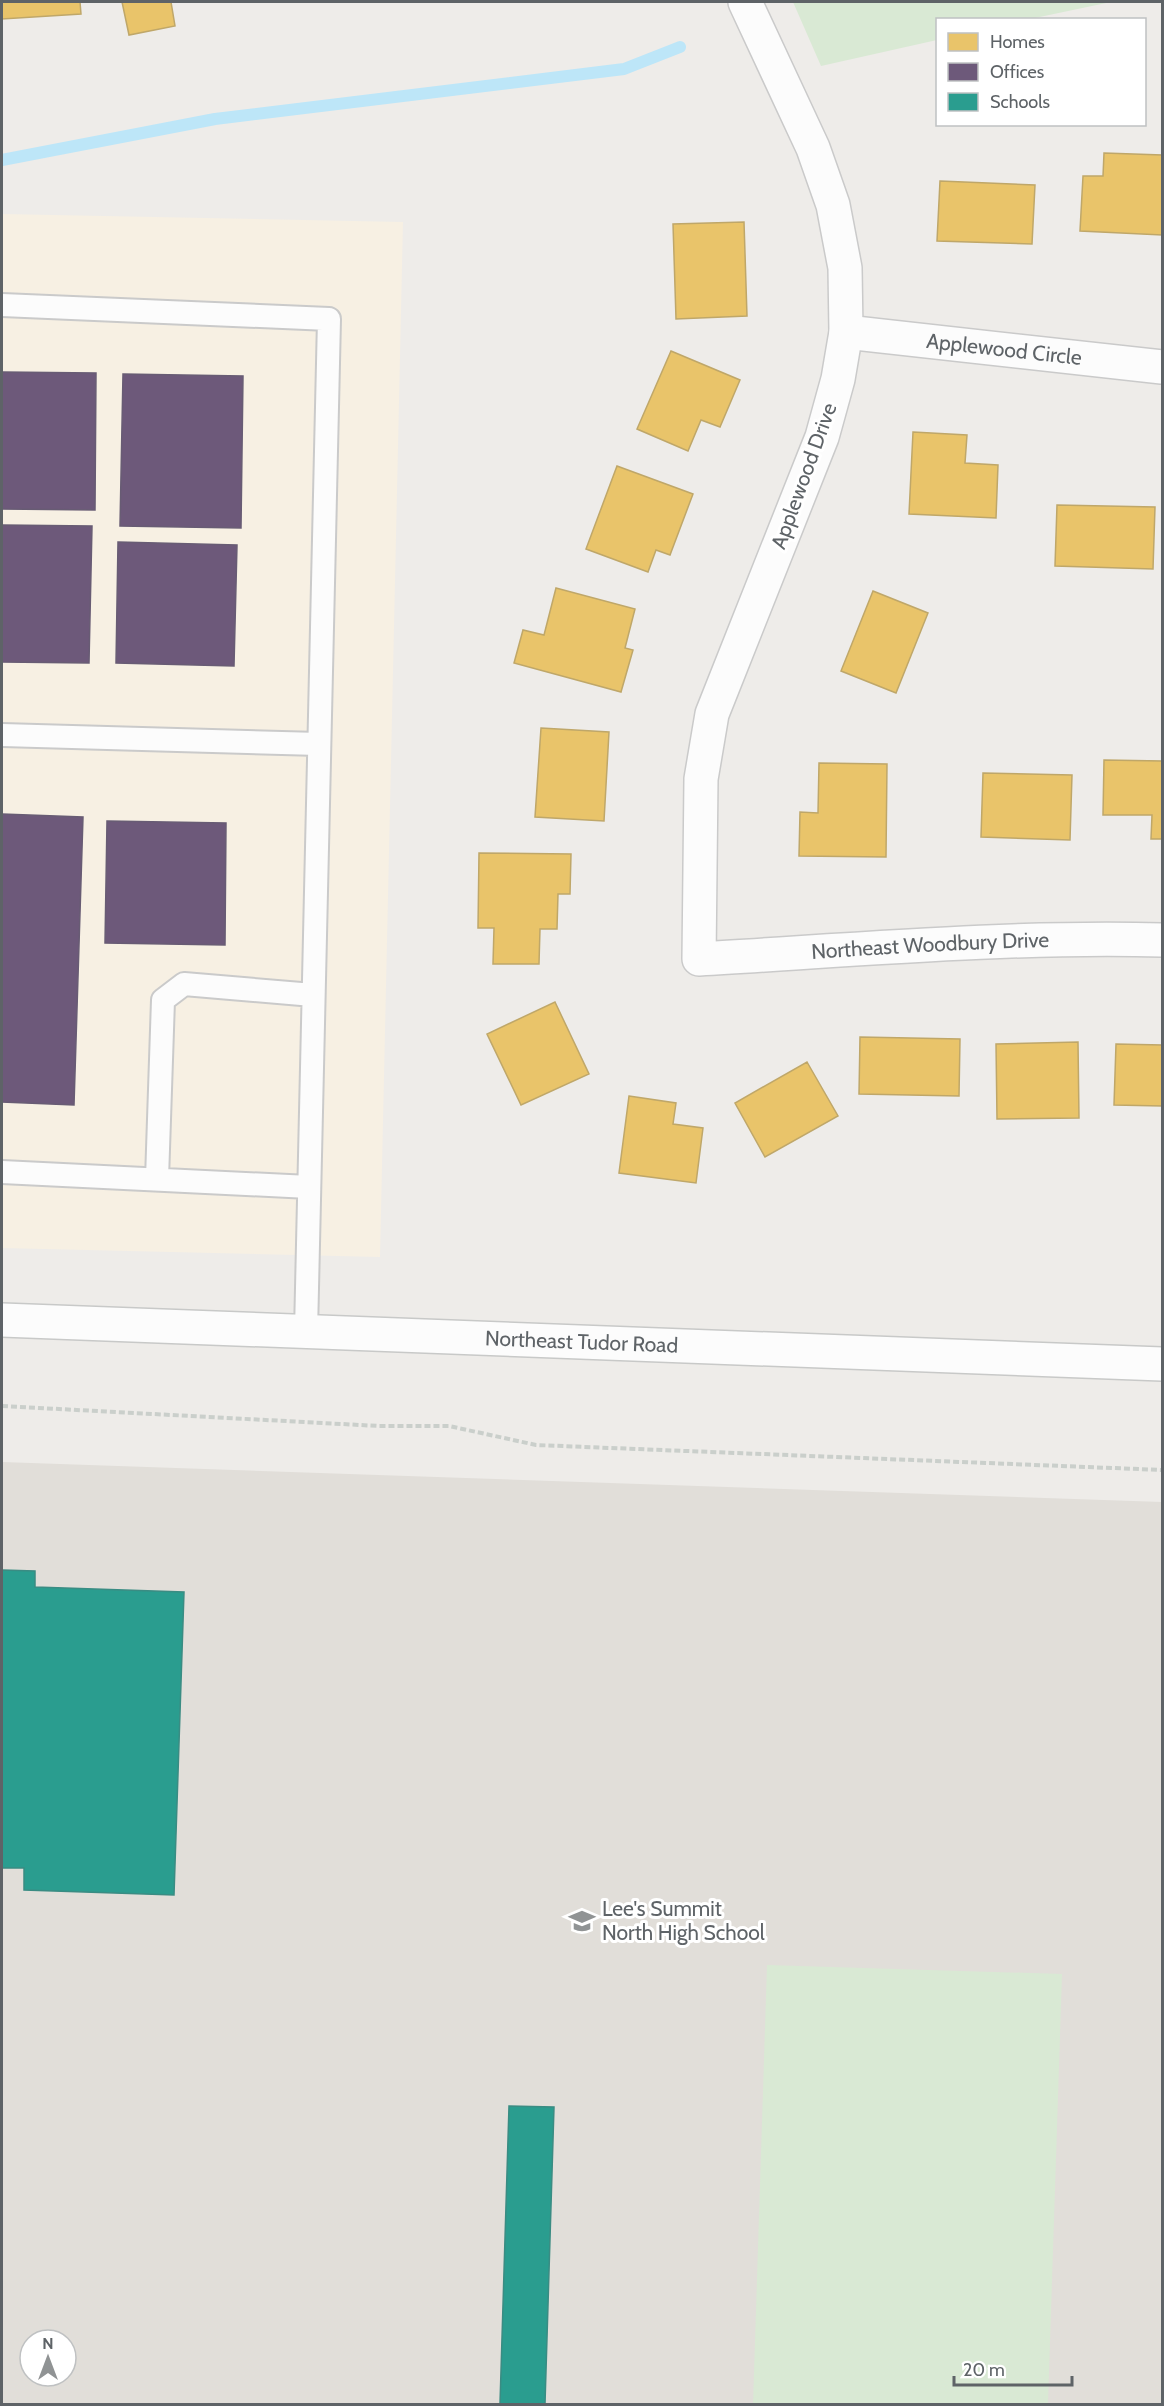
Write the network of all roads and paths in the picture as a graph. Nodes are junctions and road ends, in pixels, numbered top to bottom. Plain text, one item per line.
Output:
1 (745, 2) edge
2 (2, 305) edge
3 (846, 332) junction
4 (1162, 367) edge
5 (2, 735) edge
6 (319, 744) junction
7 (1162, 940) edge
8 (699, 959) joint
9 (313, 995) junction
10 (2, 1172) edge
11 (157, 1179) junction
12 (309, 1186) junction
13 (2, 1320) edge
14 (306, 1332) junction
15 (1162, 1364) edge
16 (2, 1406) edge
17 (1162, 1470) edge

1 - 3 street, Applewood Drive
2 - 6 lane
3 - 4 street, Applewood Circle
3 - 8 street, Applewood Drive
5 - 6 lane
6 - 9 lane
7 - 8 street, Northeast Woodbury Drive
9 - 11 lane
9 - 12 lane
10 - 11 lane
11 - 12 lane
12 - 14 lane
13 - 14 street, Northeast Tudor Road
14 - 15 street, Northeast Tudor Road
16 - 17 path

